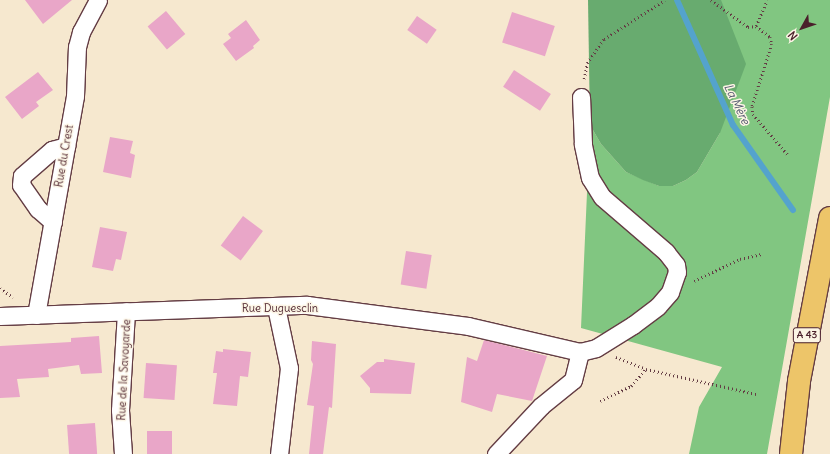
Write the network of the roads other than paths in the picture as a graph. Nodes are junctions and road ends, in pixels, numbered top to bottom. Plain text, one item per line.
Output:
1 (98, 0) edge
2 (581, 97) road end
3 (66, 146) junction
4 (830, 218) edge
5 (53, 222) junction
6 (276, 307) junction
7 (126, 311) junction
8 (36, 315) junction
9 (0, 316) edge
10 (580, 352) junction
11 (123, 454) edge
12 (279, 454) edge
13 (496, 454) edge
14 (791, 454) edge

1 - 3 street, Rue du Crest
2 - 10 street
3 - 5 street, Rue du Crest
3 - 5 street
4 - 14 highway, A 43
5 - 8 street, Rue du Crest
6 - 7 street, Rue Duguesclin
6 - 10 street, Rue Duguesclin
6 - 12 street
7 - 8 street, Rue Duguesclin
7 - 11 street, Rue de la Savoyarde
8 - 9 street, Rue Duguesclin
10 - 13 street

